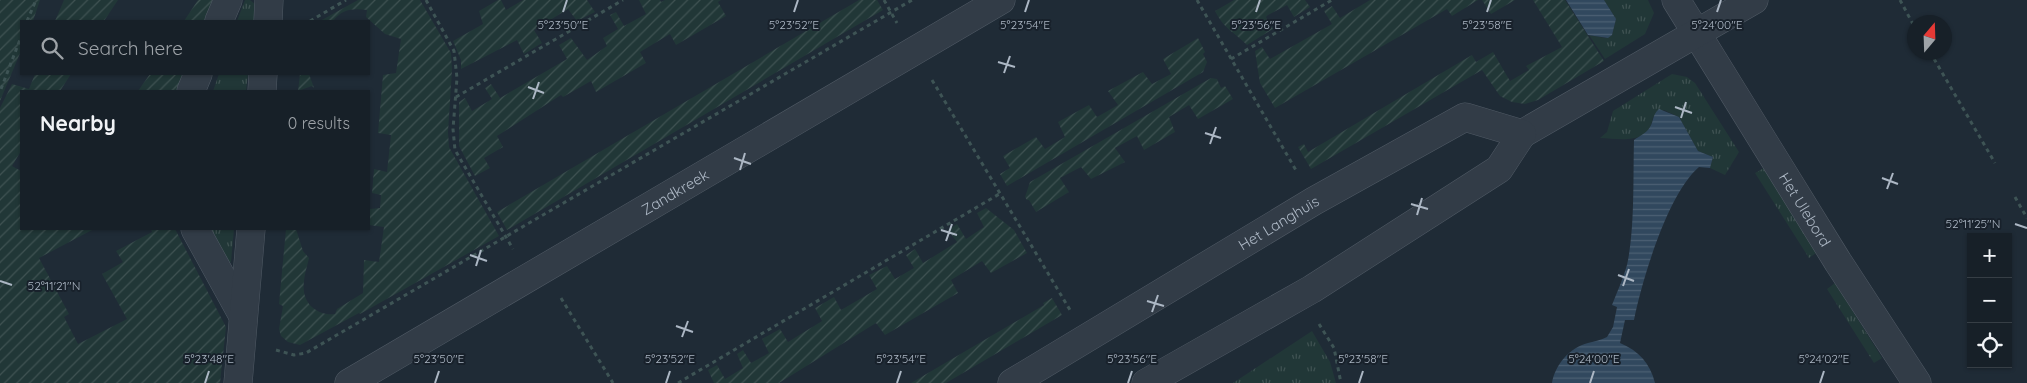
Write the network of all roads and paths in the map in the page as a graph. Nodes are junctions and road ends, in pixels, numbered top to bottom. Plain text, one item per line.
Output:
1 (36, 0) edge
2 (228, 0) edge
3 (346, 0) edge
4 (426, 0) edge
5 (623, 0) edge
6 (884, 0) edge
7 (912, 0) edge
8 (1001, 0) edge
9 (1197, 0) edge
10 (1332, 0) edge
11 (1676, 0) edge
12 (1754, 0) edge
13 (1900, 0) edge
14 (891, 12) junction
15 (1908, 15) edge
16 (27, 20) edge
17 (219, 20) edge
18 (312, 20) edge
19 (1697, 34) junction
20 (20, 40) edge
21 (915, 51) junction
22 (1232, 59) junction
23 (1935, 60) edge
24 (198, 75) edge
25 (264, 75) edge
26 (1, 89) edge
27 (191, 90) edge
28 (262, 90) edge
29 (455, 98) junction
30 (1522, 134) junction
31 (1994, 163) dead end
32 (1001, 193) junction
33 (2015, 197) dead end
34 (1314, 201) junction
35 (2027, 218) edge
36 (196, 230) edge
37 (251, 230) edge
38 (506, 237) junction
39 (536, 273) junction
40 (1301, 296) junction
41 (244, 316) junction
42 (1086, 338) junction
43 (270, 348) dead end
44 (1050, 374) edge
45 (238, 383) edge
46 (349, 383) edge
47 (613, 383) edge
48 (678, 383) edge
49 (1012, 383) edge
50 (1146, 383) edge
51 (1341, 383) edge
52 (1917, 383) edge

1 - 16 path
2 - 17 street
3 - 18 path
4 - 29 path
5 - 29 path
6 - 14 path
7 - 14 path
8 - 21 street, Zandkreek
9 - 22 path
10 - 22 path
11 - 19 street, Het Ulebord
12 - 19 street
13 - 15 path
14 - 38 path
19 - 30 street
19 - 52 street, Het Ulebord
20 - 26 path
21 - 32 path
21 - 39 street, Zandkreek
22 - 34 path
23 - 31 path
24 - 27 street
25 - 28 street
29 - 38 path
30 - 34 street, Het Langhuis
30 - 40 street
32 - 42 path
32 - 48 path
33 - 35 path
34 - 42 street, Het Langhuis
36 - 41 street
37 - 41 street
38 - 39 path
38 - 43 path
39 - 46 street, Zandkreek
39 - 47 path
40 - 50 street
40 - 51 path
41 - 45 street
42 - 44 street, Het Langhuis
44 - 49 street, Het Langhuis

